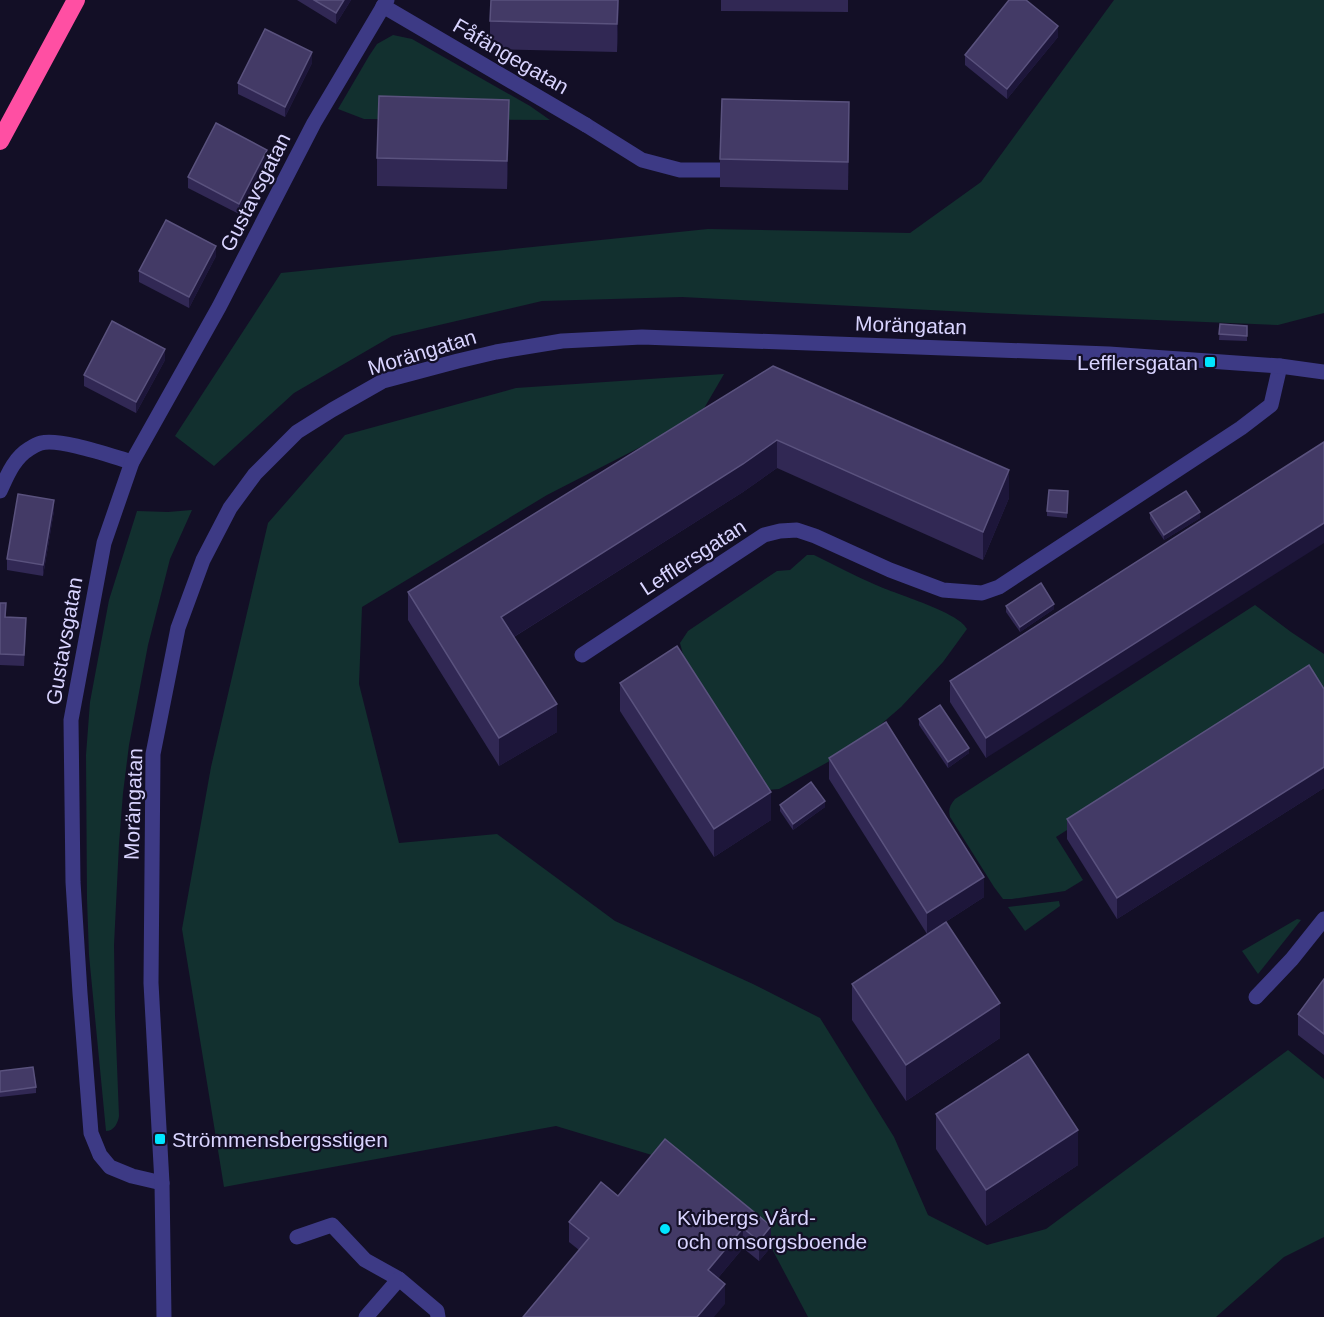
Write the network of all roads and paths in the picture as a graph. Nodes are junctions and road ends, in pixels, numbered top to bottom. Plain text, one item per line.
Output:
1 (76, 0) edge
2 (385, 3) edge
3 (0, 141) edge
4 (721, 170) edge
5 (1280, 366) junction
6 (1324, 372) edge
7 (132, 462) junction
8 (0, 491) edge
9 (582, 655) dead end
10 (1324, 919) edge
11 (1256, 997) dead end
12 (162, 1183) junction
13 (297, 1237) dead end
14 (399, 1279) junction
15 (164, 1317) edge
16 (366, 1317) edge
17 (438, 1317) edge

1 - 3 highway
2 - 4 street, Fåfängegatan
2 - 7 street, Gustavsgatan
5 - 6 street, Morängatan
5 - 9 street, Lefflersgatan
5 - 12 street, Morängatan
7 - 8 street
7 - 12 street, Gustavsgatan
10 - 11 street
12 - 15 street
13 - 14 street
14 - 16 street
14 - 17 street

